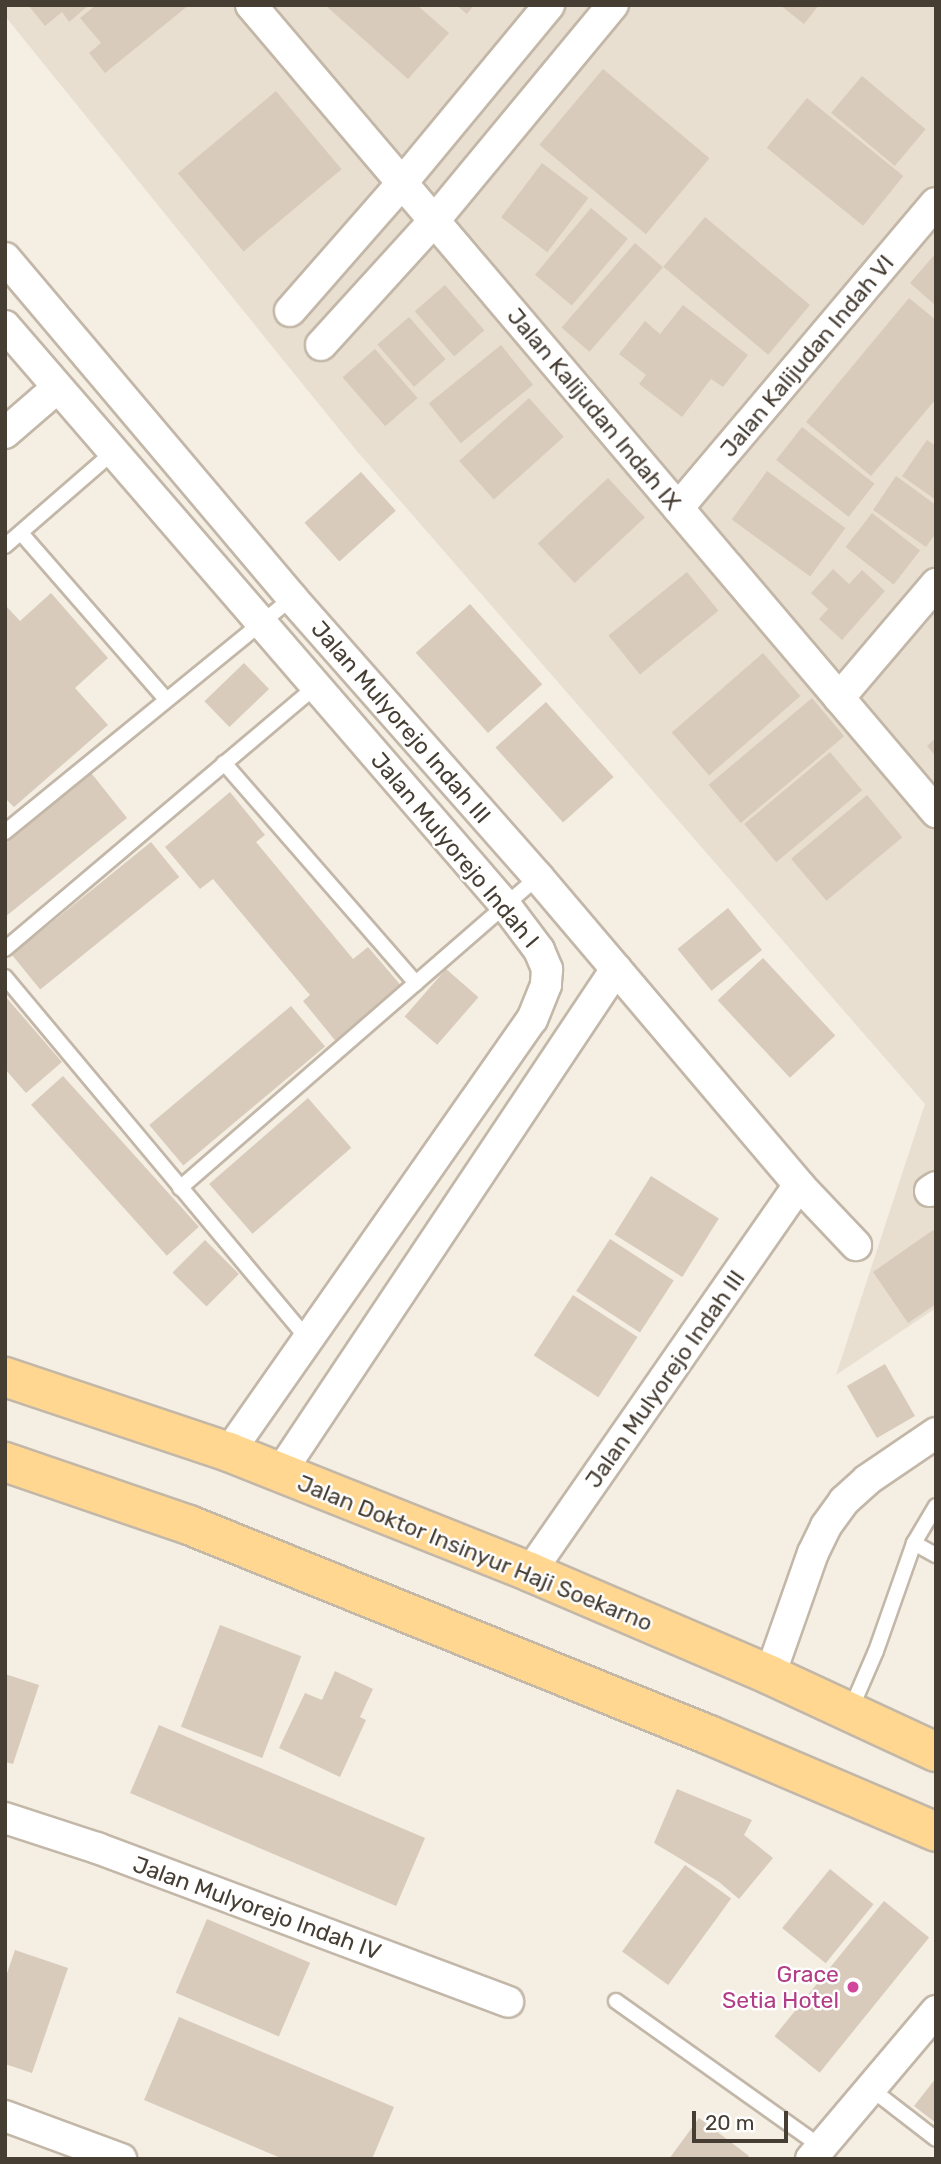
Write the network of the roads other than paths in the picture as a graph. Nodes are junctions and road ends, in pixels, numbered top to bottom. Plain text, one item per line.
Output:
1 (251, 5) edge
2 (549, 5) edge
3 (613, 5) edge
4 (402, 183) junction
5 (936, 203) edge
6 (434, 221) junction
7 (5, 258) edge
8 (290, 311) dead end
9 (5, 326) edge
10 (321, 345) dead end
11 (57, 388) junction
12 (5, 433) edge
13 (113, 452) junction
14 (678, 508) junction
15 (20, 533) junction
16 (5, 546) edge
17 (936, 584) edge
18 (292, 598) junction
19 (262, 621) junction
20 (317, 685) junction
21 (839, 698) junction
22 (166, 699) junction
23 (224, 763) junction
24 (936, 812) edge
25 (5, 832) edge
26 (538, 877) junction
27 (506, 906) junction
28 (5, 949) edge
29 (616, 969) junction
30 (5, 977) edge
31 (416, 983) junction
32 (478, 1097) junction
33 (513, 1123) junction
34 (799, 1185) junction
35 (180, 1188) junction
36 (856, 1245) dead end
37 (308, 1340) junction
38 (5, 1377) edge
39 (248, 1427) junction
40 (936, 1433) edge
41 (5, 1462) edge
42 (279, 1473) junction
43 (936, 1506) edge
44 (914, 1543) junction
45 (549, 1546) junction
46 (936, 1555) edge
47 (769, 1675) junction
48 (850, 1712) junction
49 (936, 1752) edge
50 (5, 1818) edge
51 (936, 1832) edge
52 (616, 2001) dead end
53 (508, 2002) dead end
54 (936, 2011) edge
55 (870, 2088) junction
56 (5, 2116) edge
57 (936, 2139) edge
58 (816, 2152) edge
59 (119, 2159) edge

1 - 4 street, Jalan Kalijudan Indah IX
2 - 4 street
3 - 6 street
4 - 6 street, Jalan Kalijudan Indah IX
4 - 8 street
5 - 14 street, Jalan Kalijudan Indah VI
6 - 10 street
6 - 14 street, Jalan Kalijudan Indah IX
7 - 18 street, Jalan Mulyorejo Indah III
9 - 11 street, Jalan Mulyorejo Indah I
11 - 12 street
11 - 13 street, Jalan Mulyorejo Indah I
13 - 15 lane
13 - 19 street, Jalan Mulyorejo Indah I
14 - 21 street, Jalan Kalijudan Indah IX
15 - 16 lane
15 - 22 lane
17 - 21 street
18 - 19 lane
18 - 26 street, Jalan Mulyorejo Indah III
19 - 20 street, Jalan Mulyorejo Indah I
19 - 22 lane
20 - 23 lane
20 - 27 street, Jalan Mulyorejo Indah I
21 - 24 street, Jalan Kalijudan Indah IX
22 - 25 lane
23 - 28 lane
23 - 31 lane
26 - 27 lane
26 - 29 street, Jalan Mulyorejo Indah III
27 - 31 lane
27 - 32 street, Jalan Mulyorejo Indah I
29 - 33 street
29 - 34 street, Jalan Mulyorejo Indah III
30 - 35 lane
31 - 35 lane
32 - 33 street
32 - 37 street, Jalan Mulyorejo Indah I
33 - 42 street
34 - 36 street, Jalan Mulyorejo Indah III
34 - 45 street, Jalan Mulyorejo Indah III
35 - 37 lane
37 - 39 street, Jalan Mulyorejo Indah I
38 - 39 main road, Jalan Doktor Insinyur Haji Soekarno
39 - 42 main road, Jalan Doktor Insinyur Haji Soekarno
40 - 47 street
41 - 51 main road
42 - 45 main road, Jalan Doktor Insinyur Haji Soekarno
43 - 44 lane
44 - 46 lane
44 - 48 lane
45 - 47 main road, Jalan Doktor Insinyur Haji Soekarno
47 - 48 main road, Jalan Doktor Insinyur Haji Soekarno
48 - 49 main road, Jalan Doktor Insinyur Haji Soekarno
50 - 53 street, Jalan Mulyorejo Indah IV
52 - 58 lane
54 - 55 street
55 - 57 lane
55 - 58 street
56 - 59 street

